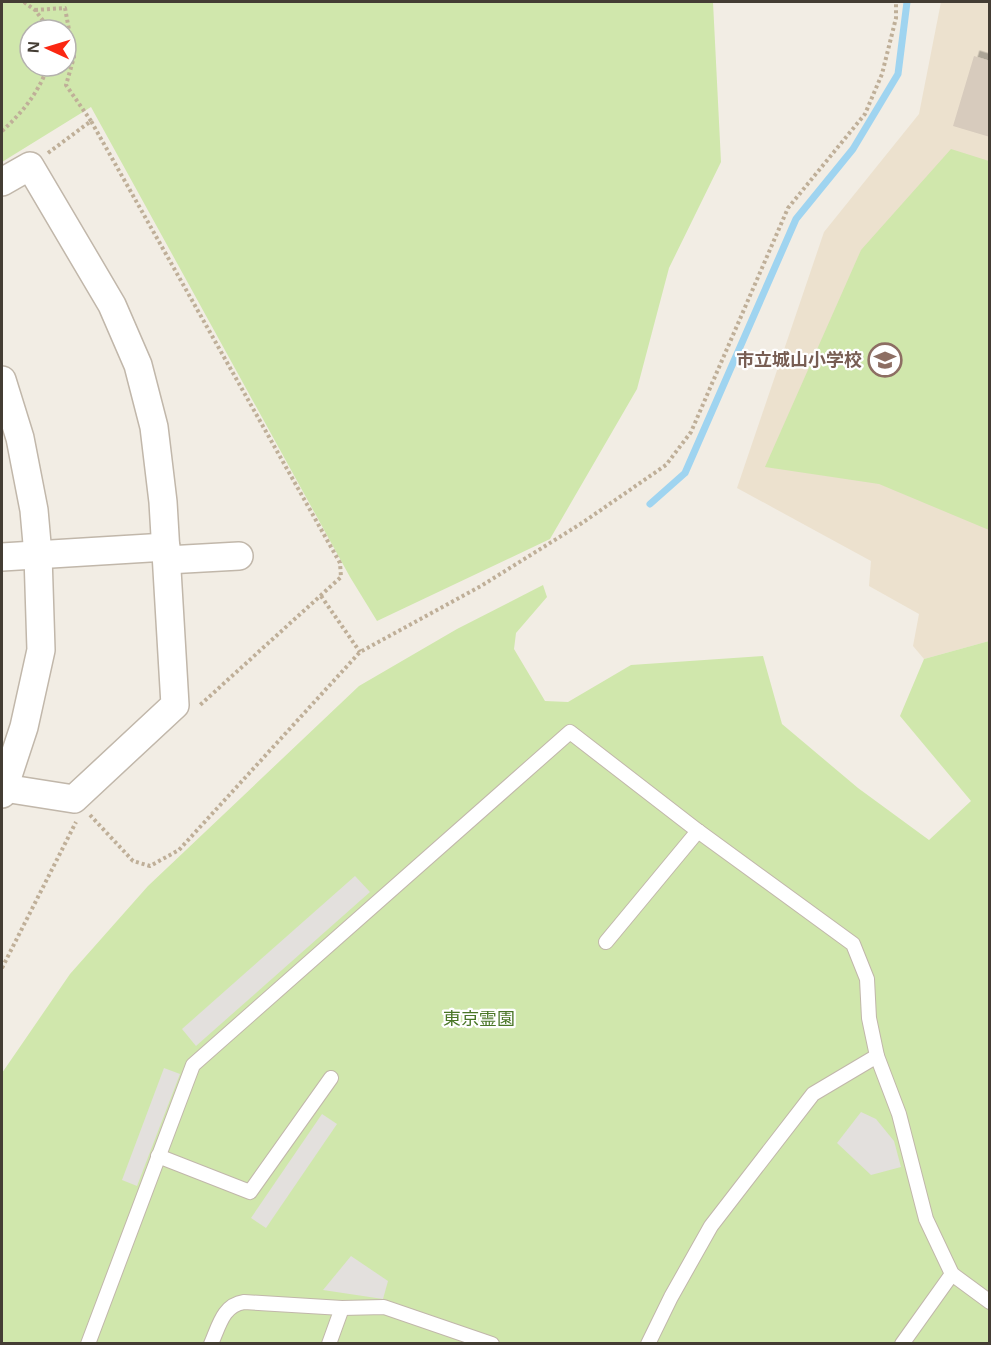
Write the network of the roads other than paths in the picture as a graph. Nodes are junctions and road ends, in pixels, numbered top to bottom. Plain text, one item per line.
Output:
1 (2, 182) edge
2 (2, 380) edge
3 (166, 554) junction
4 (38, 555) junction
5 (239, 556) dead end
6 (2, 557) edge
7 (3, 791) edge
8 (698, 831) junction
9 (606, 942) dead end
10 (877, 1056) junction
11 (331, 1078) dead end
12 (158, 1156) junction
13 (952, 1274) junction
14 (990, 1302) edge
15 (342, 1308) junction
16 (88, 1344) edge
17 (211, 1344) edge
18 (329, 1344) edge
19 (492, 1344) edge
20 (648, 1344) edge
21 (902, 1344) edge

1 - 3 street
2 - 4 street
3 - 4 street
3 - 5 street
3 - 7 street
4 - 6 street
4 - 7 street
8 - 9 lane
8 - 10 lane
8 - 12 lane
10 - 13 lane
10 - 20 lane
11 - 12 lane
12 - 16 lane
13 - 14 lane
13 - 21 lane
15 - 17 lane
15 - 18 lane
15 - 19 lane

